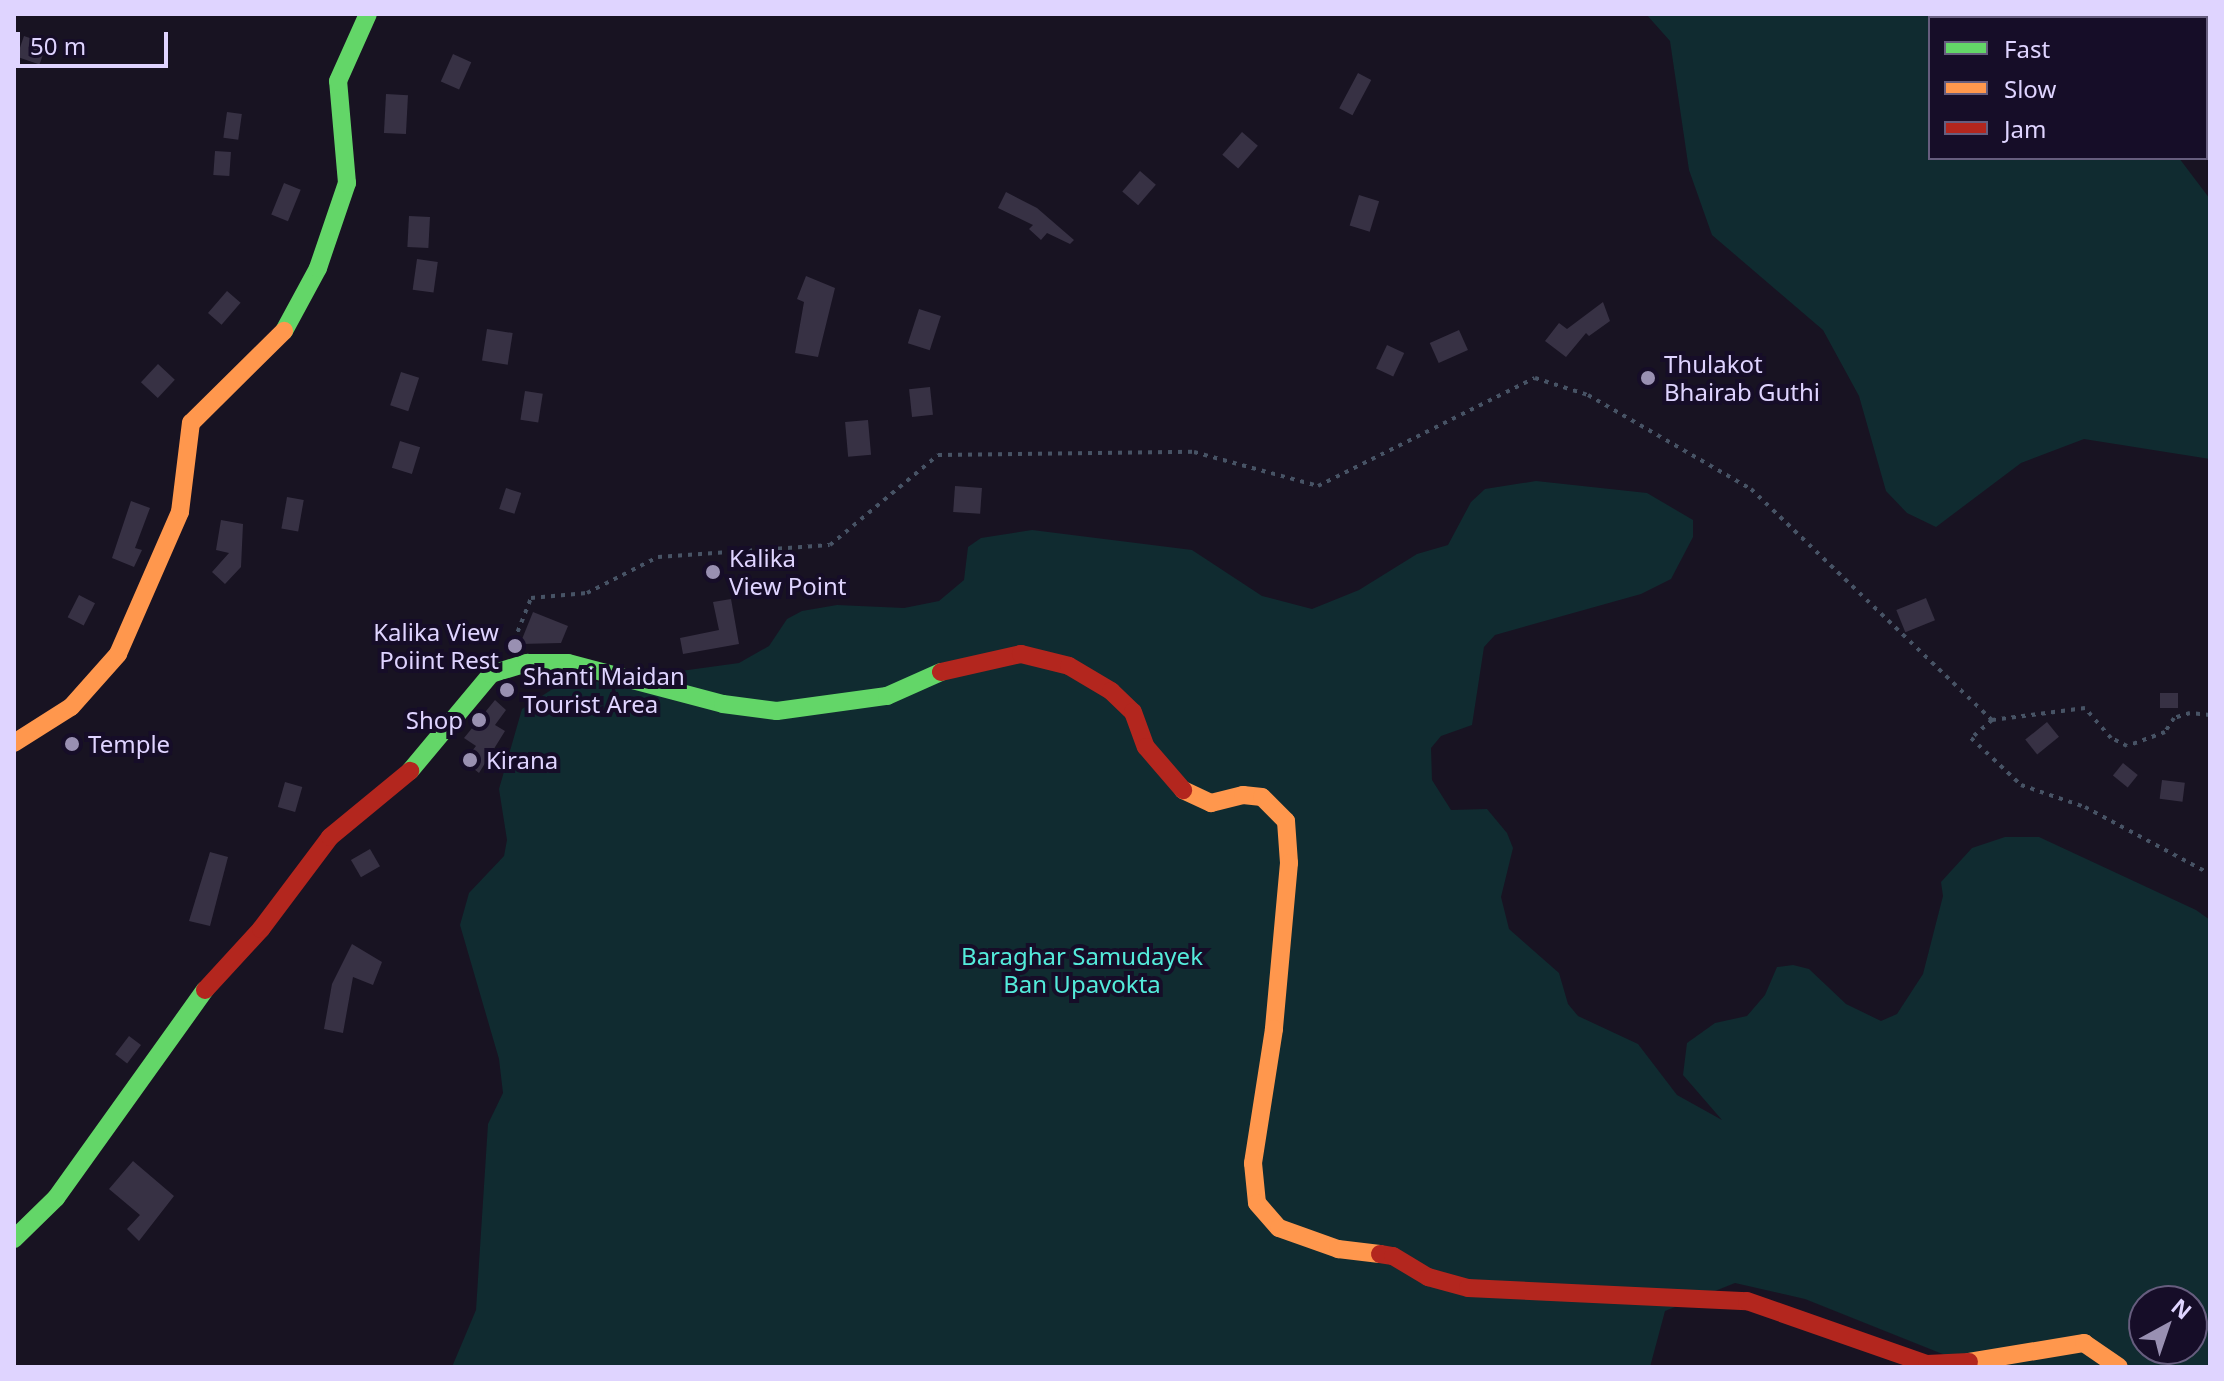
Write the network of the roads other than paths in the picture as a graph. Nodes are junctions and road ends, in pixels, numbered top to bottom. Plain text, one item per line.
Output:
1 (368, 14) edge
2 (14, 743) edge
3 (14, 1239) edge
4 (2119, 1367) edge

1 - 2 main road
3 - 4 main road

